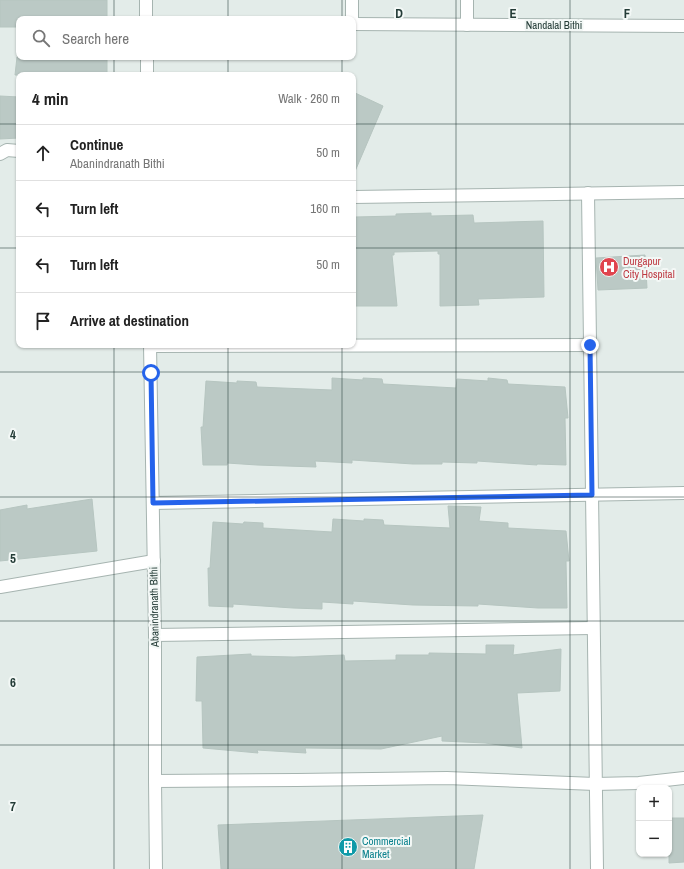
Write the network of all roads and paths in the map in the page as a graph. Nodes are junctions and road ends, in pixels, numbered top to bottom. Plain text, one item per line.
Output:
1 (146, 0) edge
2 (352, 0) edge
3 (467, 0) edge
4 (146, 16) edge
5 (352, 16) edge
6 (356, 24) edge
7 (467, 25) junction
8 (684, 26) edge
9 (147, 60) edge
10 (147, 72) edge
11 (16, 151) edge
12 (0, 154) edge
13 (684, 192) edge
14 (588, 193) junction
15 (356, 197) edge
16 (590, 345) junction
17 (356, 346) edge
18 (150, 348) edge
19 (684, 493) edge
20 (592, 495) junction
21 (153, 503) junction
22 (154, 561) junction
23 (0, 587) edge
24 (593, 628) junction
25 (155, 635) junction
26 (684, 778) edge
27 (155, 781) junction
28 (595, 784) junction
29 (156, 869) edge
30 (597, 869) edge

1 - 4 street
2 - 5 street
3 - 7 street
6 - 7 street, Nandalal Bithi
7 - 8 street, Nandalal Bithi
9 - 10 street
11 - 12 street
13 - 14 street
14 - 15 street
14 - 16 street
16 - 17 street
16 - 20 street
18 - 21 street, Abanindranath Bithi
19 - 20 street
20 - 21 street
20 - 24 street
21 - 22 street, Abanindranath Bithi
22 - 23 street
22 - 25 street, Abanindranath Bithi
24 - 25 street
24 - 28 street
25 - 27 street, Abanindranath Bithi
26 - 28 street
27 - 28 street
27 - 29 street, Abanindranath Bithi
28 - 30 street

